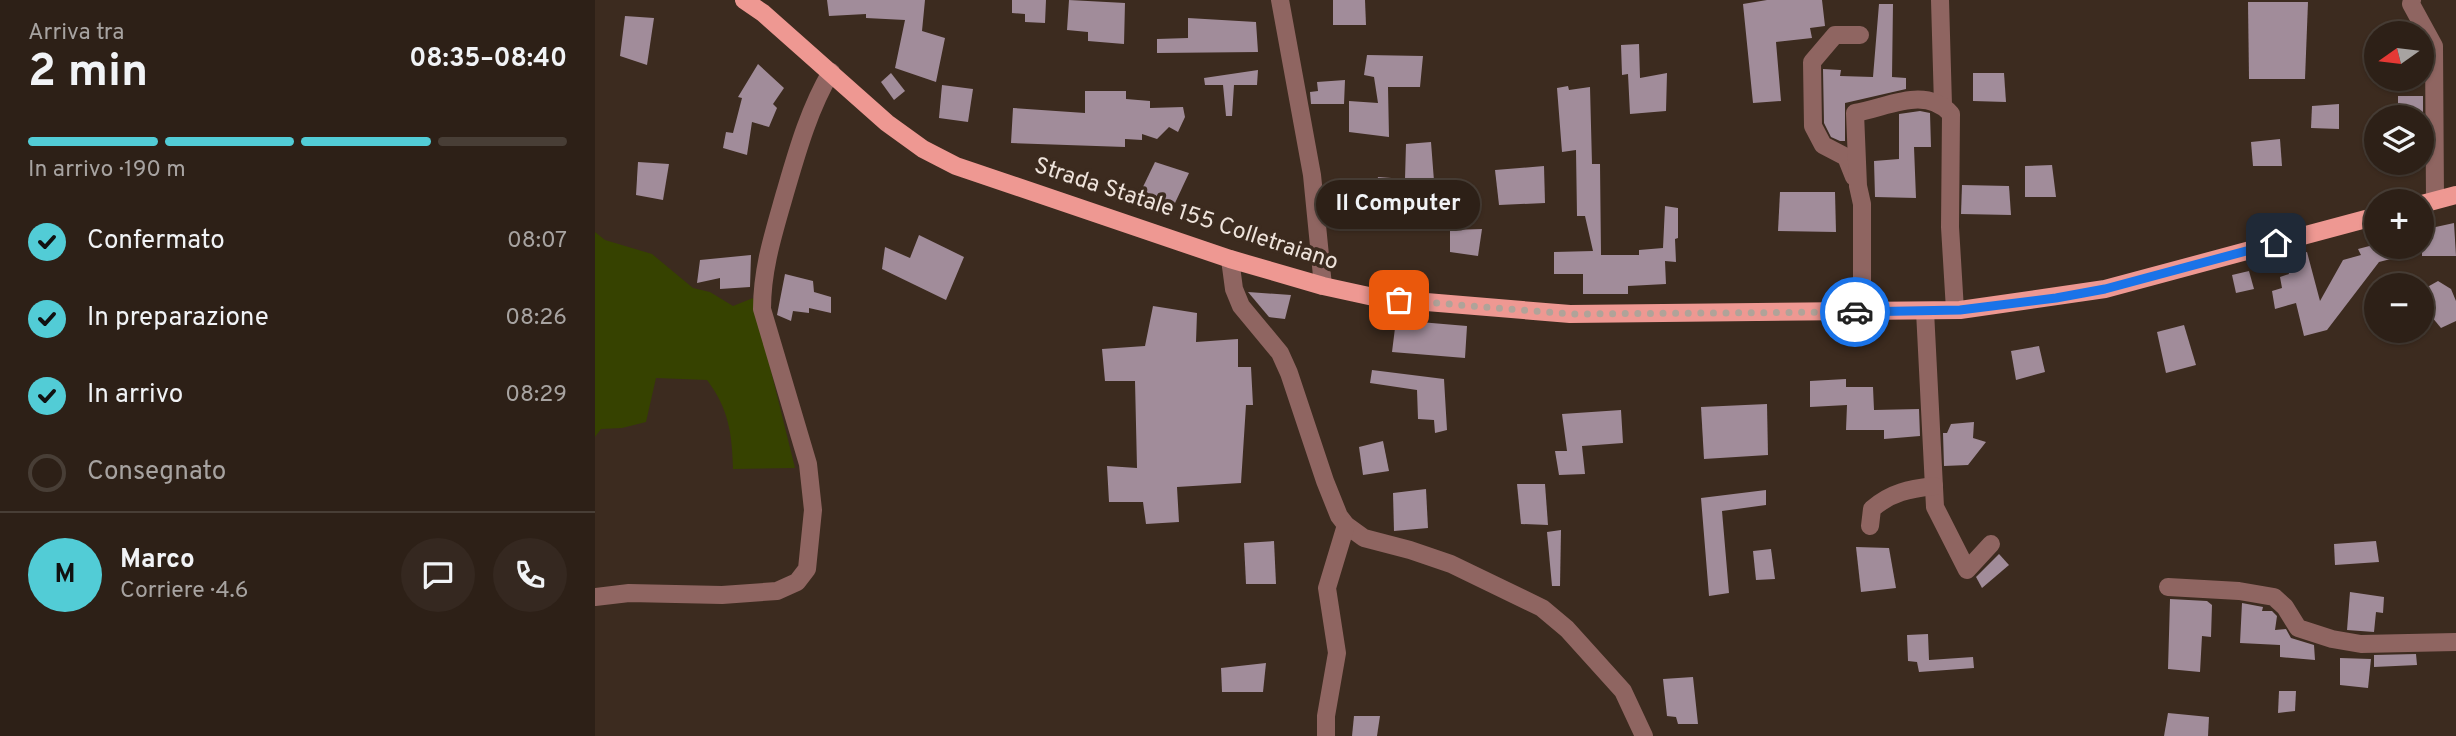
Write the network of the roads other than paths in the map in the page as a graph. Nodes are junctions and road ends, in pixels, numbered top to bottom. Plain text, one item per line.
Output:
1 (744, 0) edge
2 (1280, 0) edge
3 (1940, 0) edge
4 (2412, 0) edge
5 (1860, 35) dead end
6 (831, 72) junction
7 (1943, 105) junction
8 (1859, 186) junction
9 (2429, 189) edge
10 (2456, 195) edge
11 (2434, 201) edge
12 (2364, 219) edge
13 (1230, 259) junction
14 (1323, 286) junction
15 (1955, 310) junction
16 (1925, 311) junction
17 (1862, 312) junction
18 (1934, 486) junction
19 (1346, 525) junction
20 (1870, 526) dead end
21 (1991, 544) dead end
22 (2168, 587) dead end
23 (595, 597) edge
24 (2456, 642) edge
25 (1327, 736) edge
26 (1644, 736) edge

1 - 6 main road, Strada Statale 155 Colletraiano
2 - 14 street
3 - 7 street
4 - 9 street
5 - 8 street
6 - 13 main road, Strada Statale 155 Colletraiano
6 - 23 street
7 - 8 street
7 - 15 street
8 - 17 street
10 - 11 main road
12 - 15 main road, Strada Statale 155 Colletraiano
13 - 14 main road, Strada Statale 155 Colletraiano
13 - 19 street
14 - 17 main road, Strada Statale 155 Colletraiano
15 - 16 main road, Strada Statale 155 Colletraiano
16 - 17 main road, Strada Statale 155 Colletraiano
16 - 18 street
18 - 20 street
18 - 21 street
19 - 25 street
19 - 26 street
22 - 24 street

